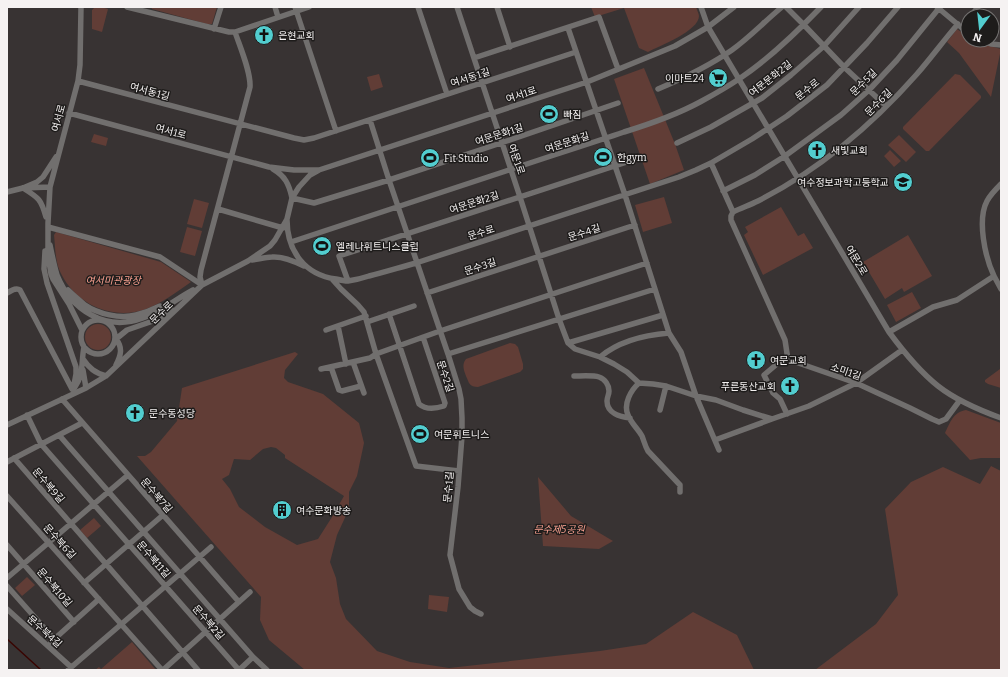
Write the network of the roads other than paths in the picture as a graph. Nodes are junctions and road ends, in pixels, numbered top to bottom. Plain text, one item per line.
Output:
1 (81, 7) edge
2 (127, 7) edge
3 (221, 7) edge
4 (275, 7) edge
5 (309, 7) edge
6 (418, 7) edge
7 (457, 7) edge
8 (497, 7) edge
9 (701, 7) edge
10 (734, 7) edge
11 (782, 7) edge
12 (786, 7) edge
13 (820, 7) edge
14 (859, 7) edge
15 (898, 7) edge
16 (939, 7) edge
17 (147, 9) edge
18 (296, 9) edge
19 (278, 17) junction
20 (958, 24) joint
21 (804, 25) junction
22 (708, 27) junction
23 (568, 28) junction
24 (214, 29) junction
25 (235, 32) junction
26 (510, 46) junction
27 (824, 46) junction
28 (576, 52) junction
29 (724, 55) junction
30 (474, 58) junction
31 (844, 67) junction
32 (618, 69) junction
33 (739, 79) junction
34 (78, 80) junction
35 (587, 82) junction
36 (482, 83) junction
37 (658, 89) dead end
38 (869, 90) junction
39 (447, 94) junction
40 (618, 103) dead end
41 (753, 103) junction
42 (886, 106) junction
43 (596, 110) junction
44 (69, 113) junction
45 (492, 113) junction
46 (370, 120) junction
47 (241, 124) junction
48 (768, 129) junction
49 (336, 130) junction
50 (606, 139) junction
51 (501, 143) junction
52 (677, 143) dead end
53 (380, 150) junction
54 (59, 151) junction
55 (785, 156) junction
56 (232, 157) junction
57 (639, 158) dead end
58 (711, 163) junction
59 (615, 166) junction
60 (269, 167) junction
61 (511, 169) junction
62 (319, 170) junction
63 (797, 178) junction
64 (389, 180) junction
65 (1001, 184) edge
66 (50, 187) junction
67 (23, 188) junction
68 (723, 191) junction
69 (7, 192) edge
70 (625, 195) junction
71 (520, 197) junction
72 (292, 198) junction
73 (398, 207) junction
74 (218, 209) junction
75 (733, 212) junction
76 (287, 219) junction
77 (635, 225) junction
78 (530, 226) junction
79 (48, 228) junction
80 (283, 228) junction
81 (407, 233) junction
82 (291, 242) junction
83 (539, 257) junction
84 (248, 261) junction
85 (416, 263) junction
86 (647, 263) junction
87 (306, 266) junction
88 (994, 276) junction
89 (332, 279) junction
90 (348, 281) junction
91 (62, 284) junction
92 (202, 285) junction
93 (655, 289) junction
94 (1001, 290) edge
95 (7, 293) edge
96 (427, 293) junction
97 (551, 294) junction
98 (178, 298) junction
99 (414, 306) dead end
100 (179, 307) junction
101 (389, 314) junction
102 (663, 315) junction
103 (366, 319) junction
104 (559, 319) junction
105 (101, 320) junction
106 (338, 326) junction
107 (82, 330) junction
108 (326, 330) dead end
109 (440, 331) junction
110 (889, 332) junction
111 (669, 333) junction
112 (423, 337) junction
113 (116, 339) junction
114 (568, 343) junction
115 (399, 346) junction
116 (84, 347) junction
117 (902, 350) junction
118 (376, 354) junction
119 (448, 354) junction
120 (600, 357) junction
121 (83, 358) junction
122 (788, 360) junction
123 (353, 362) junction
124 (346, 364) junction
125 (83, 366) junction
126 (331, 367) junction
127 (321, 369) dead end
128 (113, 370) junction
129 (106, 376) junction
130 (574, 376) dead end
131 (639, 383) junction
132 (856, 383) junction
133 (361, 386) junction
134 (666, 386) junction
135 (86, 388) junction
136 (73, 390) junction
137 (364, 393) dead end
138 (696, 396) junction
139 (62, 400) junction
140 (960, 400) junction
141 (55, 402) junction
142 (660, 410) dead end
143 (787, 414) junction
144 (27, 415) junction
145 (630, 418) junction
146 (1001, 418) edge
147 (772, 419) junction
148 (82, 423) junction
149 (7, 425) edge
150 (58, 435) junction
151 (715, 440) junction
152 (41, 444) junction
153 (719, 450) dead end
154 (14, 458) junction
155 (7, 462) edge
156 (459, 471) junction
157 (128, 475) junction
158 (108, 492) junction
159 (680, 492) dead end
160 (7, 496) edge
161 (94, 504) junction
162 (163, 515) junction
163 (71, 524) junction
164 (143, 532) junction
165 (48, 542) junction
166 (129, 544) junction
167 (7, 545) edge
168 (210, 547) dead end
169 (199, 557) junction
170 (24, 564) junction
171 (106, 564) junction
172 (180, 574) junction
173 (7, 578) edge
174 (84, 583) junction
175 (7, 586) edge
176 (165, 586) junction
177 (250, 592) dead end
178 (99, 599) junction
179 (239, 602) junction
180 (142, 606) junction
181 (7, 609) edge
182 (481, 614) dead end
183 (220, 619) junction
184 (74, 622) junction
185 (121, 624) junction
186 (206, 632) junction
187 (54, 639) junction
188 (47, 645) junction
189 (183, 652) junction
190 (253, 657) junction
191 (70, 668) edge
192 (163, 670) edge
193 (198, 670) edge
194 (239, 670) edge
195 (267, 670) edge

1 - 34 street, 여서로
2 - 17 street
3 - 24 street
4 - 19 street
5 - 18 street
6 - 39 street
7 - 30 street, 여문1로
8 - 26 street
9 - 22 street, 여문2로
10 - 22 street, 여서1로
11 - 29 street
12 - 21 street
13 - 21 street, 여문문화길
14 - 27 street, 여문문화2길
15 - 31 street, 문수로
16 - 20 street
16 - 38 street, 문수5길
17 - 24 street
18 - 19 street
18 - 49 street
19 - 25 street
20 - 42 street, 문수6길
21 - 27 street
21 - 33 street, 여문문화길
22 - 29 street, 여문2로
22 - 32 street, 여서1로
23 - 26 street
23 - 28 street
23 - 32 street
24 - 25 street
25 - 47 street
26 - 30 street
27 - 31 street
27 - 41 street, 여문문화2길
28 - 35 street
28 - 36 street, 여서동1길
29 - 33 street, 여문2로
29 - 37 street
30 - 36 street, 여문1로
31 - 38 street
31 - 48 street, 문수로
32 - 35 street, 여서1로
33 - 41 street, 여문2로
33 - 50 street, 여문문화길
34 - 44 street, 여서로
34 - 47 street, 여서동1길
35 - 43 street
35 - 45 street, 여서1로
36 - 39 street, 여서동1길
36 - 45 street, 여문1로
38 - 42 street
38 - 55 street, 문수5길
39 - 46 street, 여서동1길
40 - 43 street, 여문문화1길
41 - 48 street, 여문2로
41 - 52 street, 여문문화2길
42 - 63 street, 문수6길
43 - 50 street
43 - 51 street, 여문문화1길
44 - 54 street, 여서로
44 - 56 street, 여서1로
45 - 51 street, 여문1로
45 - 53 street, 여서1로
46 - 49 street, 여서동1길
46 - 53 street
47 - 49 street, 여서동1길
47 - 56 street
48 - 55 street, 여문2로
48 - 58 street, 문수로
50 - 59 street
50 - 61 street, 여문문화길
51 - 61 street, 여문1로
51 - 64 street, 여문문화1길
53 - 62 street, 여서1로
53 - 64 street, 문수1길
54 - 66 street, 여서로
54 - 67 street
55 - 63 street, 여문2로
55 - 68 street
56 - 60 street, 여서1로
56 - 74 street
57 - 59 street, 여문문화2길
58 - 68 street
58 - 70 street, 문수로
59 - 70 street
59 - 71 street, 여문문화2길
60 - 62 street
60 - 72 street
61 - 71 street, 여문1로
61 - 73 street, 여문문화길
62 - 72 street, 여서1로
63 - 75 street
63 - 110 street, 여문2로
64 - 72 street, 여문문화1길
64 - 73 street, 문수1길
65 - 88 street
66 - 67 street
66 - 79 street, 여서로
67 - 69 street
67 - 79 street
68 - 75 street
70 - 77 street
70 - 78 street, 문수로
71 - 78 street, 여문1로
71 - 81 street, 여문문화2길
72 - 76 street
73 - 81 street, 문수1길
73 - 82 street, 여문문화길
74 - 80 street
74 - 92 street
75 - 122 street
76 - 80 street
76 - 82 street, 문수로
77 - 83 street, 문수4길
77 - 86 street
78 - 83 street, 여문1로
78 - 85 street, 문수로
79 - 91 street
79 - 92 street
79 - 107 street
79 - 136 street
80 - 84 street
81 - 85 street, 문수1길
81 - 90 street, 여문문화2길
82 - 87 street, 문수로
83 - 96 street, 문수3길
83 - 97 street, 여문1로
84 - 87 street
84 - 92 street, 문수로
85 - 90 street, 문수로
85 - 96 street, 문수1길
86 - 93 street
86 - 97 street
87 - 89 street, 문수로
88 - 94 street
88 - 110 street
89 - 90 street, 문수로
89 - 103 street
91 - 98 street
91 - 105 street
92 - 98 street
92 - 100 street, 문수로
93 - 102 street
93 - 104 street
95 - 136 street
96 - 109 street, 문수1길
97 - 104 street, 여문1로
97 - 109 street
98 - 105 street
99 - 101 street
100 - 113 street
100 - 128 street, 문수로
101 - 103 street
101 - 115 street, 문수2길
102 - 111 street
102 - 114 street
103 - 106 street
103 - 118 street
104 - 114 street, 여문1로
104 - 119 street
105 - 107 street
105 - 113 street
106 - 108 street
106 - 124 street
107 - 116 street
109 - 112 street
109 - 119 street, 문수1길
110 - 117 street, 여문2로
111 - 120 street
111 - 138 street
112 - 115 street
112 - 115 street, 문수2길
113 - 116 street
113 - 128 street
114 - 120 street
115 - 118 street
116 - 121 street
117 - 132 street
117 - 140 street, 여문2로
118 - 123 street
118 - 156 street
119 - 156 street, 문수1길
120 - 131 street
121 - 125 street
121 - 129 street
122 - 132 street, 소미1길
122 - 143 street
123 - 124 street
123 - 133 street
124 - 126 street
125 - 135 street
125 - 136 street
126 - 127 street
126 - 133 street
128 - 129 street, 문수로
129 - 135 street, 문수로
130 - 145 street
131 - 134 street
131 - 145 street
132 - 140 street, 소미1길
132 - 143 street
133 - 137 street
134 - 138 street
134 - 142 street
135 - 139 street, 문수로
136 - 141 street
138 - 147 street
138 - 151 street
139 - 141 street, 문수로
139 - 148 street, 문수북7길
140 - 146 street, 여문2로
141 - 144 street
143 - 147 street
144 - 149 street
144 - 152 street
145 - 159 street
147 - 151 street
148 - 150 street
148 - 157 street, 문수북7길
150 - 152 street
150 - 158 street
151 - 153 street
152 - 154 street
152 - 161 street
154 - 155 street
154 - 163 street, 문수북9길
156 - 182 street, 문수1길
157 - 158 street
157 - 162 street, 문수북7길
158 - 161 street
158 - 164 street, 문수북11길
160 - 165 street, 문수북6길
161 - 163 street
161 - 166 street, 문수북11길
162 - 164 street, 문수북11길
162 - 169 street, 문수북7길
163 - 165 street
163 - 171 street
164 - 166 street, 문수북11길
164 - 172 street, 문수북11길
165 - 170 street, 문수북10길
165 - 174 street, 문수북6길
166 - 171 street, 문수북11길
166 - 176 street, 문수북11길
167 - 170 street
168 - 169 street
169 - 172 street
169 - 179 street, 문수북7길
170 - 173 street, 문수북10길
170 - 184 street, 문수북10길
171 - 174 street, 문수북11길
171 - 180 street
172 - 176 street
172 - 183 street, 문수북2길
174 - 178 street, 문수북6길
175 - 187 street
176 - 180 street
176 - 186 street, 문수북2길
177 - 179 street
178 - 184 street
178 - 185 street, 문수북6길
179 - 183 street
180 - 185 street
180 - 189 street
181 - 188 street, 문수북4길
183 - 186 street
183 - 190 street, 문수북2길
184 - 187 street
185 - 191 street
185 - 192 street, 문수북6길
186 - 189 street
186 - 194 street, 문수북2길
187 - 188 street
188 - 191 street, 문수북4길
189 - 192 street
189 - 193 street
190 - 194 street
190 - 195 street, 문수북2길

